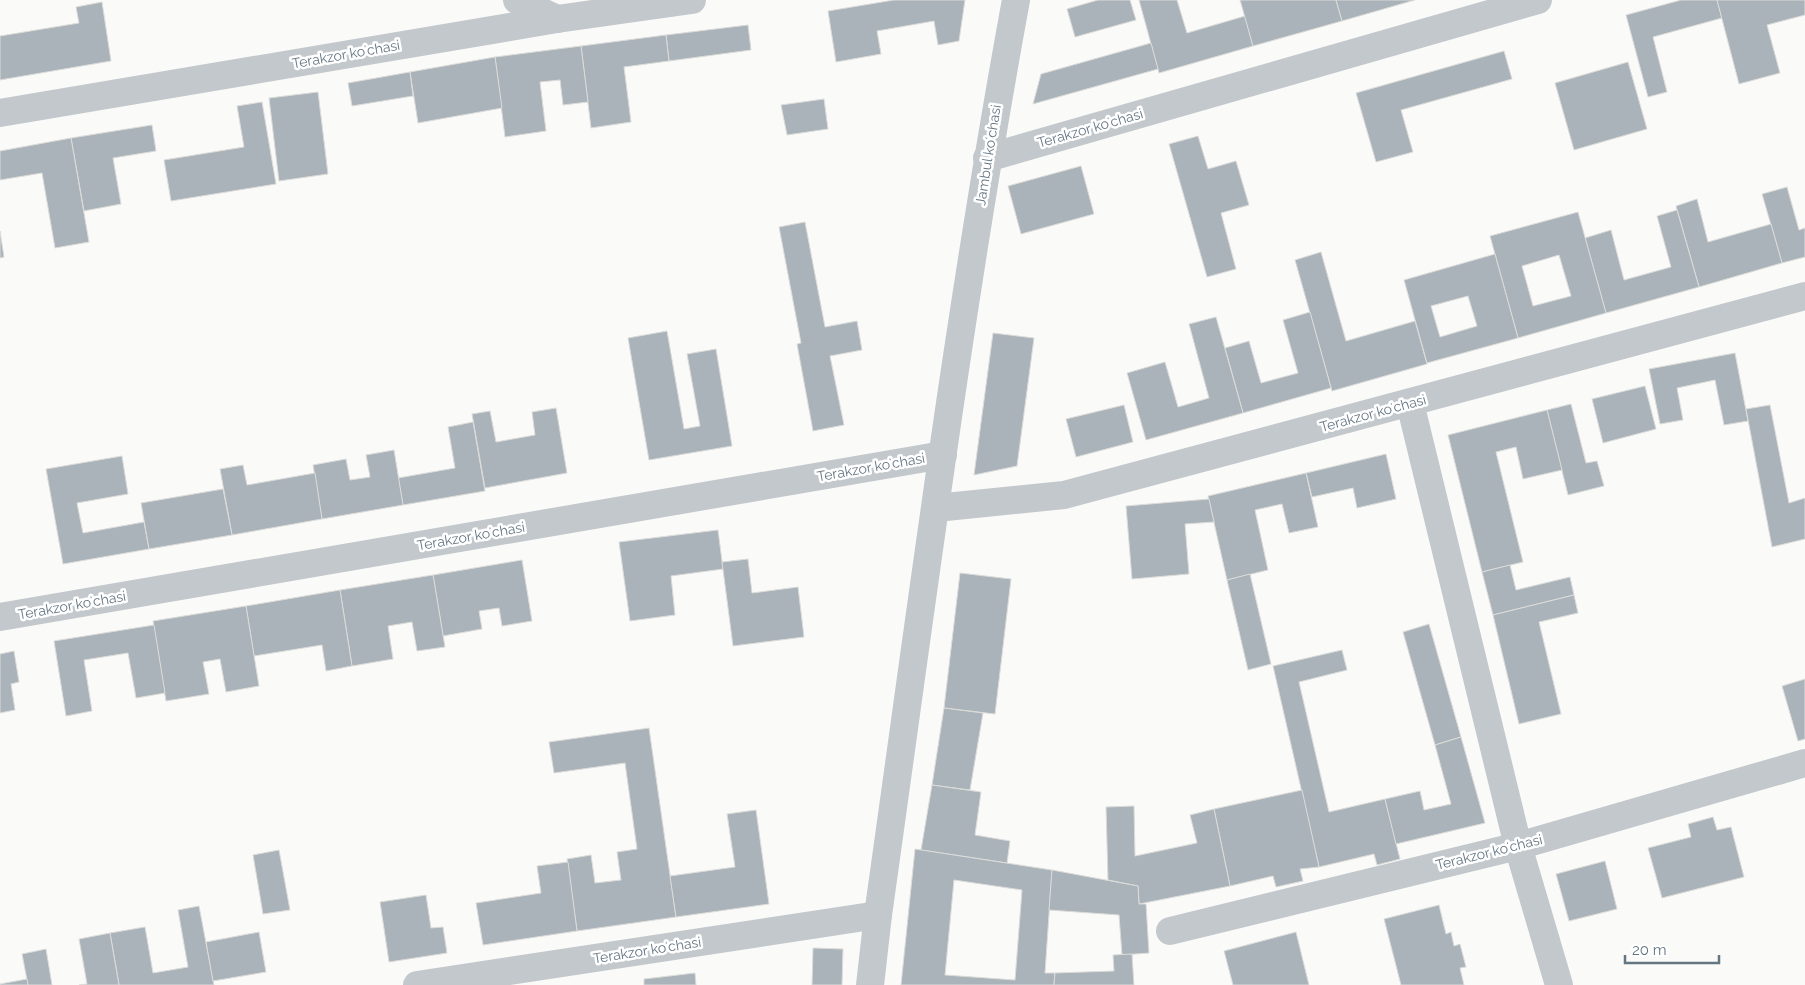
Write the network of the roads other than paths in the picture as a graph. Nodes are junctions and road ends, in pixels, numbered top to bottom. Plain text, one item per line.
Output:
1 (518, 0) edge
2 (692, 0) edge
3 (1016, 0) edge
4 (1538, 0) edge
5 (557, 19) junction
6 (0, 113) edge
7 (987, 158) junction
8 (1805, 296) edge
9 (1410, 404) junction
10 (943, 455) junction
11 (936, 508) junction
12 (0, 617) edge
13 (1805, 763) edge
14 (1518, 846) junction
15 (878, 915) junction
16 (1170, 931) dead end
17 (416, 985) edge
18 (870, 985) edge
19 (1559, 985) edge

1 - 5 street
2 - 5 street, Terakzor koʻchasi
3 - 7 street, Jambul koʻchasi
4 - 7 street, Terakzor koʻchasi
5 - 6 street, Terakzor koʻchasi
7 - 10 street, Jambul koʻchasi
8 - 9 street, Terakzor koʻchasi
9 - 11 street, Terakzor koʻchasi
9 - 14 street
10 - 11 street, Jambul koʻchasi
10 - 12 street, Terakzor koʻchasi
11 - 15 street, Jambul koʻchasi
13 - 14 street, Terakzor koʻchasi
14 - 16 street, Terakzor koʻchasi
14 - 19 street
15 - 17 street, Terakzor koʻchasi
15 - 18 street, Jambul koʻchasi

